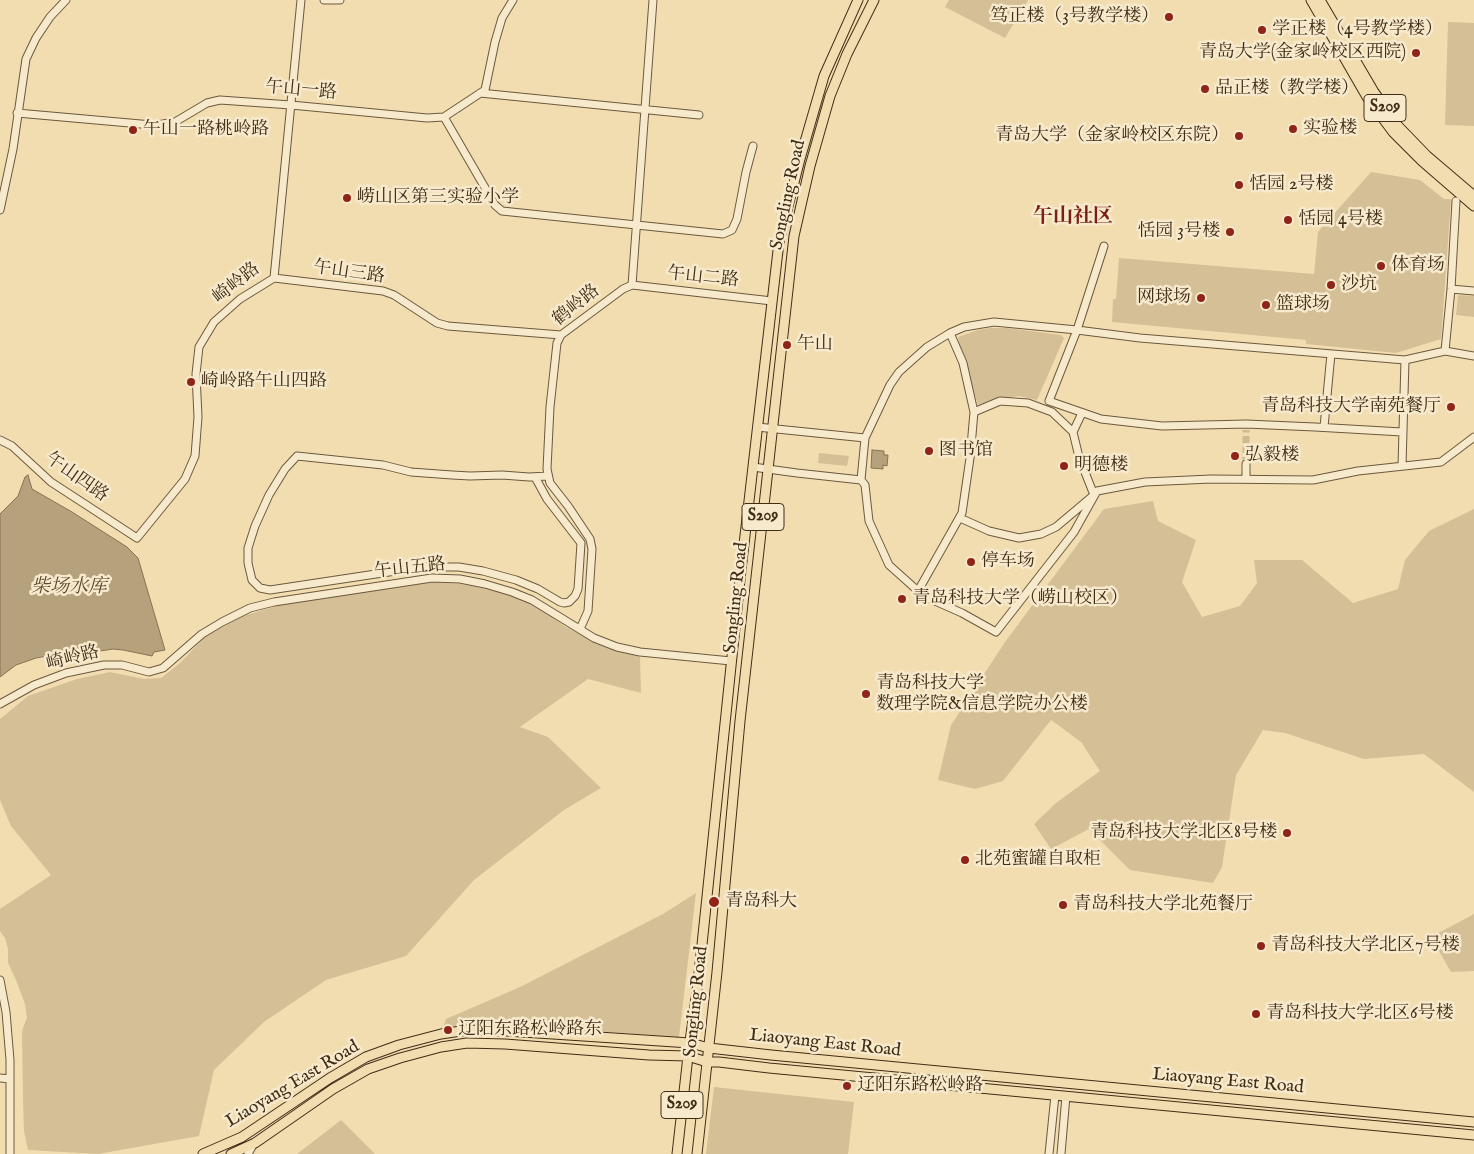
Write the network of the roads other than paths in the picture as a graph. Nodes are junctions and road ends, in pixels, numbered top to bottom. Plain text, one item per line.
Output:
1 (66, 0) edge
2 (301, 0) edge
3 (324, 0) edge
4 (340, 0) edge
5 (513, 0) edge
6 (653, 0) edge
7 (858, 0) edge
8 (874, 0) edge
9 (1311, 0) edge
10 (1320, 0) edge
11 (480, 93) junction
12 (291, 105) junction
13 (645, 110) junction
14 (17, 113) junction
15 (699, 115) dead end
16 (444, 117) junction
17 (754, 146) dead end
18 (1474, 196) edge
19 (1456, 201) dead end
20 (1474, 206) edge
21 (0, 210) edge
22 (636, 224) junction
23 (1104, 246) dead end
24 (274, 278) junction
25 (632, 285) junction
26 (1451, 289) junction
27 (1474, 291) edge
28 (772, 301) junction
29 (1077, 330) junction
30 (950, 333) junction
31 (561, 335) junction
32 (1445, 351) junction
33 (1331, 354) junction
34 (1474, 356) edge
35 (1406, 360) junction
36 (974, 412) junction
37 (1082, 413) junction
38 (758, 427) junction
39 (1324, 427) junction
40 (773, 429) junction
41 (1073, 432) junction
42 (1402, 432) junction
43 (1474, 437) edge
44 (865, 438) junction
45 (0, 440) edge
46 (1246, 464) tunnel mouth
47 (1402, 466) junction
48 (753, 467) junction
49 (768, 469) junction
50 (548, 476) junction
51 (535, 477) junction
52 (1246, 479) junction
53 (861, 480) junction
54 (1094, 495) junction
55 (960, 518) junction
56 (137, 538) joint
57 (918, 591) junction
58 (580, 629) junction
59 (181, 652) joint
60 (731, 662) junction
61 (0, 704) edge
62 (0, 980) edge
63 (690, 1043) junction
64 (708, 1048) junction
65 (688, 1056) junction
66 (707, 1062) junction
67 (0, 1078) edge
68 (10, 1079) junction
69 (1055, 1095) junction
70 (1066, 1096) junction
71 (1474, 1122) edge
72 (1474, 1135) edge
73 (254, 1143) junction
74 (10, 1154) edge
75 (203, 1154) edge
76 (231, 1154) edge
77 (248, 1154) edge
78 (677, 1154) edge
79 (697, 1154) edge
80 (1049, 1154) edge
81 (1061, 1154) edge

1 - 14 street
2 - 12 street, 崎岭路
3 - 4 street
5 - 11 street
6 - 13 street
7 - 28 main road, Songling Road / S209
8 - 40 main road, Songling Road / S209
9 - 20 main road, S209
10 - 18 main road, S209
11 - 13 street
11 - 16 street
12 - 14 street, 午山一路
12 - 16 street, 午山一路
12 - 24 street, 崎岭路
13 - 15 street
13 - 22 street
14 - 21 street
16 - 22 street
17 - 22 street
19 - 26 street
22 - 25 street
23 - 29 street
24 - 31 street, 午山三路
24 - 56 street, 崎岭路
25 - 28 street, 午山二路
25 - 31 street, 鹤岭路
26 - 27 street
26 - 32 street
28 - 38 main road, Songling Road / S209
29 - 30 street
29 - 33 street
29 - 37 street
30 - 36 street
30 - 44 street
31 - 50 street, 鹤岭路
32 - 34 street
32 - 35 street
33 - 35 street
33 - 39 street
35 - 42 street
36 - 41 street
36 - 55 street
37 - 39 street
37 - 41 street
38 - 40 street
38 - 48 main road, Songling Road / S209
39 - 42 street
40 - 44 street
40 - 49 main road, Songling Road / S209
41 - 54 street
42 - 47 street
43 - 47 street
44 - 53 street
45 - 56 street, 午山四路
46 - 52 street
47 - 52 street
48 - 49 street
48 - 60 main road, Songling Road / S209
49 - 53 street
49 - 64 main road, Songling Road / S209
50 - 51 street
50 - 58 street
51 - 51 street
52 - 54 street
53 - 57 street
54 - 55 street
54 - 57 street
55 - 57 street
58 - 59 street, 午山五路
58 - 60 street, 午山五路
59 - 61 street, 崎岭路
60 - 63 main road, Songling Road / S209
62 - 68 street
63 - 64 main road, Liaoyang East Road
63 - 65 main road, Songling Road / S209
63 - 75 main road, Liaoyang East Road
64 - 66 main road, Songling Road / S209
64 - 71 main road, Liaoyang East Road
65 - 66 main road, Liaoyang East Road
65 - 73 main road, Liaoyang East Road
65 - 78 main road, Songling Road / S209
66 - 69 main road, Liaoyang East Road
66 - 79 main road, Songling Road / S209
67 - 68 street
68 - 74 street
69 - 70 main road, Liaoyang East Road
69 - 80 street
70 - 72 main road, Liaoyang East Road
70 - 81 street
73 - 76 main road, Liaoyang East Road
73 - 77 street

